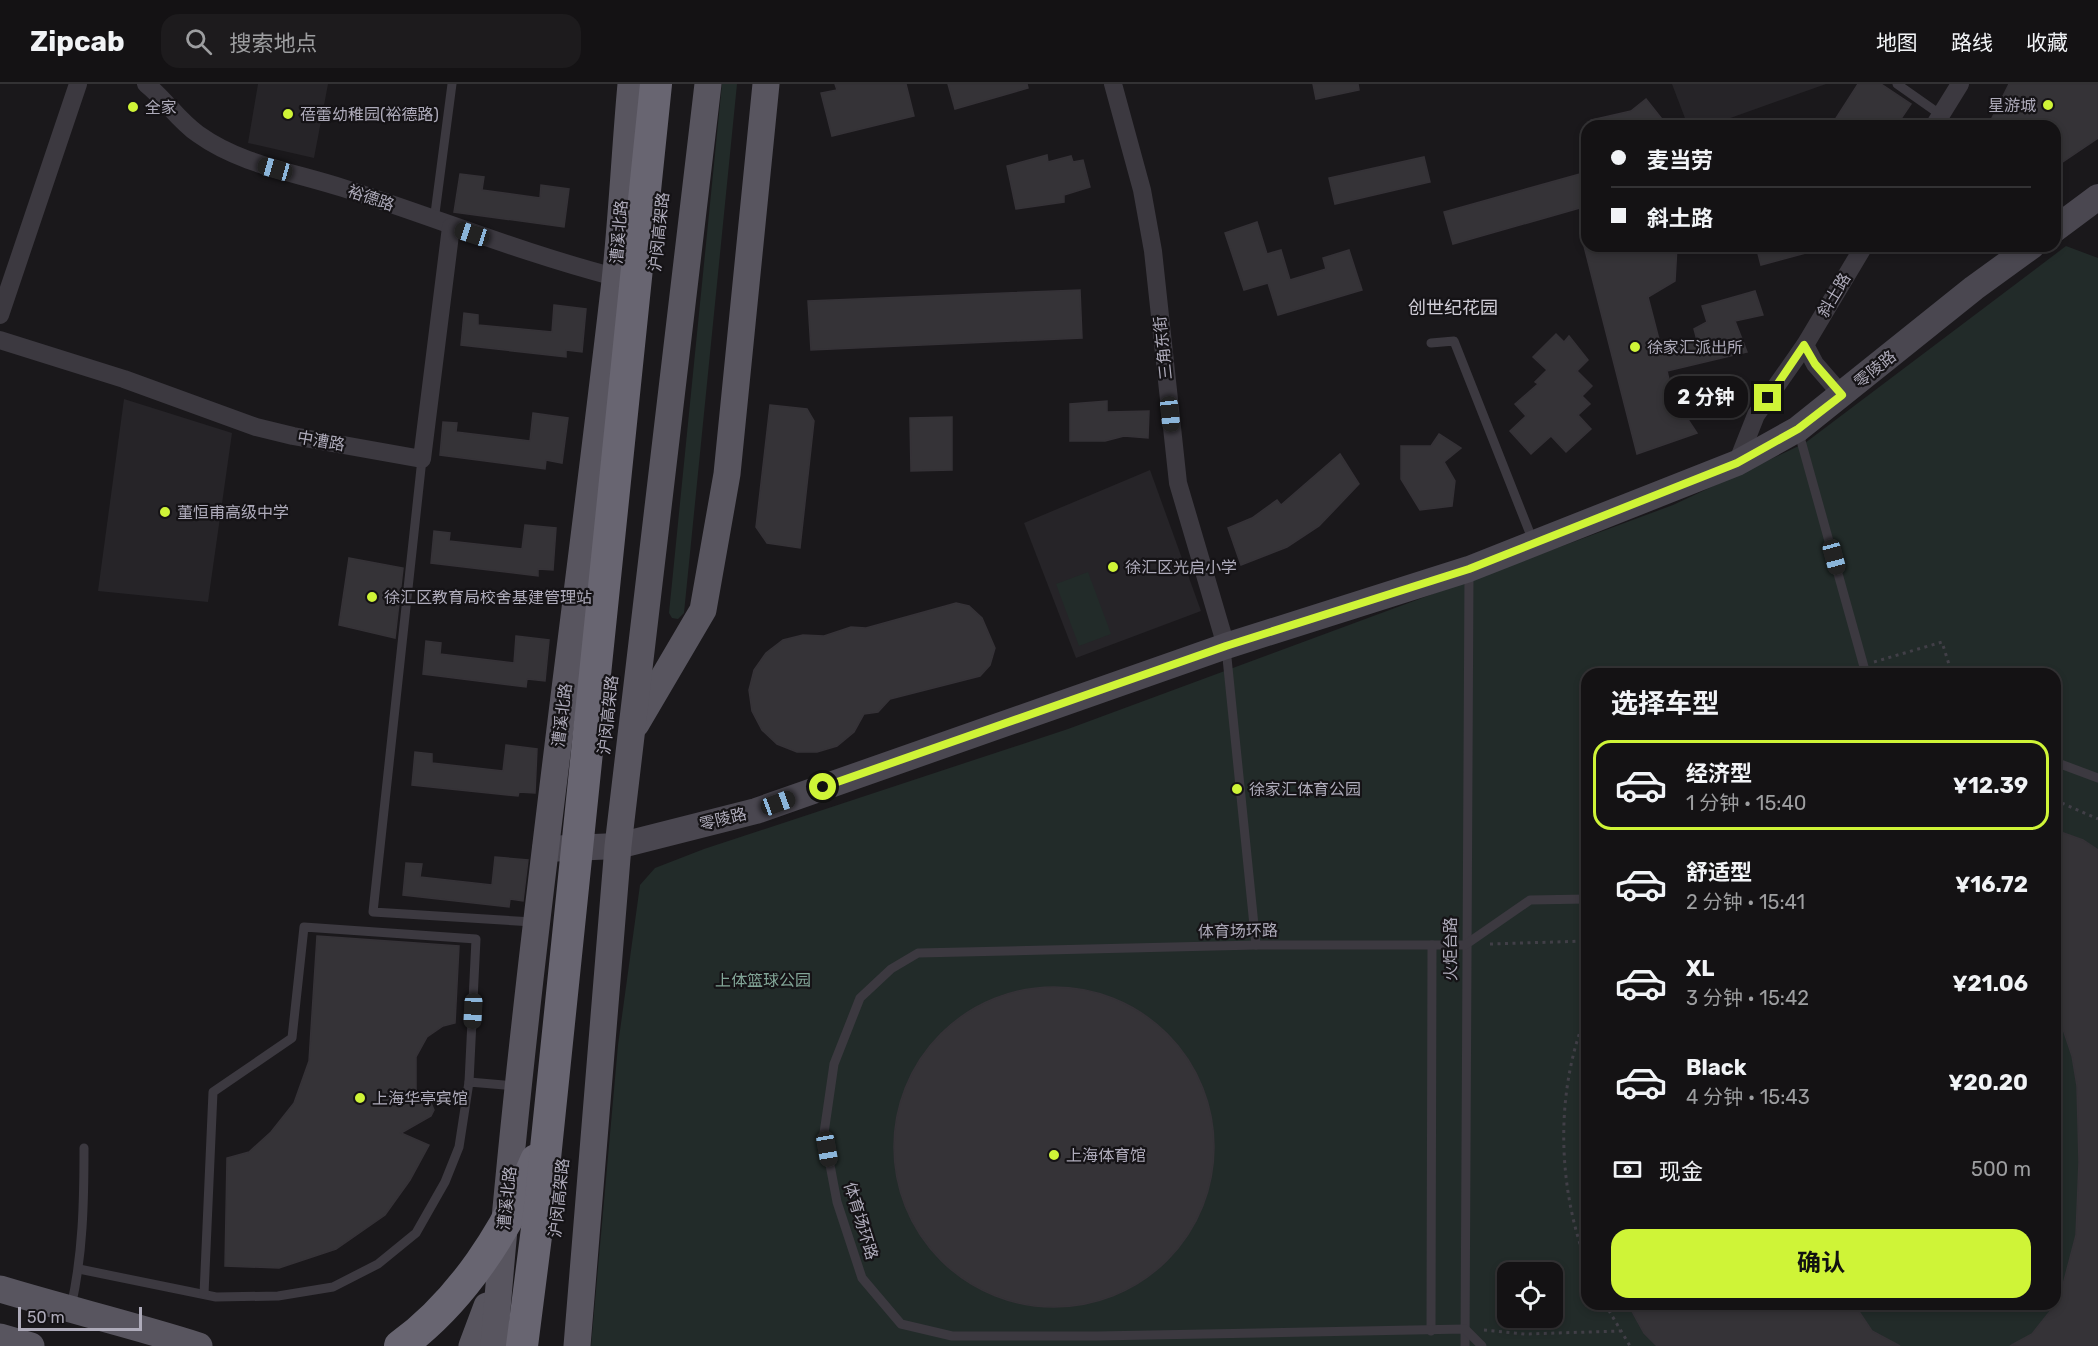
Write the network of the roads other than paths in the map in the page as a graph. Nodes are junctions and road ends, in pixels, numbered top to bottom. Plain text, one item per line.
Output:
1 (78, 84) edge
2 (146, 84) edge
3 (452, 84) edge
4 (631, 84) edge
5 (656, 84) edge
6 (674, 84) edge
7 (708, 84) edge
8 (766, 84) edge
9 (1113, 84) edge
10 (1897, 84) edge
11 (1960, 84) edge
12 (1937, 120) edge
13 (2098, 197) edge
14 (442, 224) junction
15 (2061, 225) edge
16 (1860, 252) edge
17 (2024, 252) edge
18 (615, 277) junction
19 (0, 315) edge
20 (0, 340) edge
21 (1431, 343) dead end
22 (1804, 345) junction
23 (1842, 395) junction
24 (1798, 429) junction
25 (422, 459) junction
26 (1737, 463) junction
27 (1534, 543) junction
28 (1469, 569) junction
29 (1226, 646) junction
30 (1864, 668) edge
31 (631, 733) junction
32 (2061, 764) edge
33 (2098, 778) edge
34 (618, 846) junction
35 (545, 849) junction
36 (1581, 899) edge
37 (536, 922) junction
38 (1256, 945) junction
39 (1432, 945) junction
40 (1465, 945) junction
41 (469, 1082) junction
42 (518, 1086) junction
43 (550, 1110) junction
44 (84, 1148) dead end
45 (502, 1238) junction
46 (79, 1269) junction
47 (0, 1289) edge
48 (204, 1294) junction
49 (70, 1310) junction
50 (1465, 1329) junction
51 (1431, 1331) junction
52 (0, 1337) edge
53 (31, 1346) edge
54 (199, 1346) edge
55 (400, 1346) edge
56 (472, 1346) edge
57 (494, 1346) edge
58 (522, 1346) edge
59 (543, 1346) edge
60 (577, 1346) edge
61 (1464, 1346) edge
62 (1482, 1346) edge

1 - 19 street
2 - 14 street, 裕德路
3 - 14 lane
4 - 18 main road, 漕溪北路
5 - 43 highway, bridge
6 - 59 highway, 沪闵高架路
7 - 31 main road
8 - 31 main road
9 - 29 street, 三角东街
10 - 12 lane
11 - 12 street
13 - 15 street
14 - 18 street, 裕德路
14 - 25 street
16 - 22 street, 斜土路
17 - 23 street, 零陵路
18 - 35 main road, 漕溪北路
20 - 25 street, 中漕路
21 - 27 lane
22 - 23 street
22 - 26 street, 斜土路
23 - 24 street, 零陵路
24 - 26 street, 零陵路
24 - 30 lane
25 - 37 lane
26 - 27 street, 零陵路
27 - 28 street, 零陵路
28 - 29 street, 零陵路
28 - 40 lane, 火炬台路
29 - 34 street, 零陵路
29 - 38 lane
31 - 34 main road
32 - 33 lane
34 - 35 street, 零陵路
34 - 60 main road
35 - 37 main road, 漕溪北路
36 - 40 lane
37 - 42 main road, 漕溪北路
38 - 39 lane, 体育场环路
38 - 51 lane, 体育场环路
39 - 40 lane, 体育场环路
39 - 51 lane
40 - 50 lane, 火炬台路
41 - 42 lane
41 - 48 lane
41 - 48 lane
42 - 45 main road, 漕溪北路
43 - 55 highway, bridge
43 - 58 highway, bridge
44 - 46 lane
45 - 56 main road
45 - 57 main road, 漕溪北路
46 - 48 lane
46 - 49 lane
47 - 49 main road
49 - 54 main road
50 - 51 lane, 体育场环路
50 - 61 lane, 火炬台路
50 - 62 lane
52 - 53 main road

